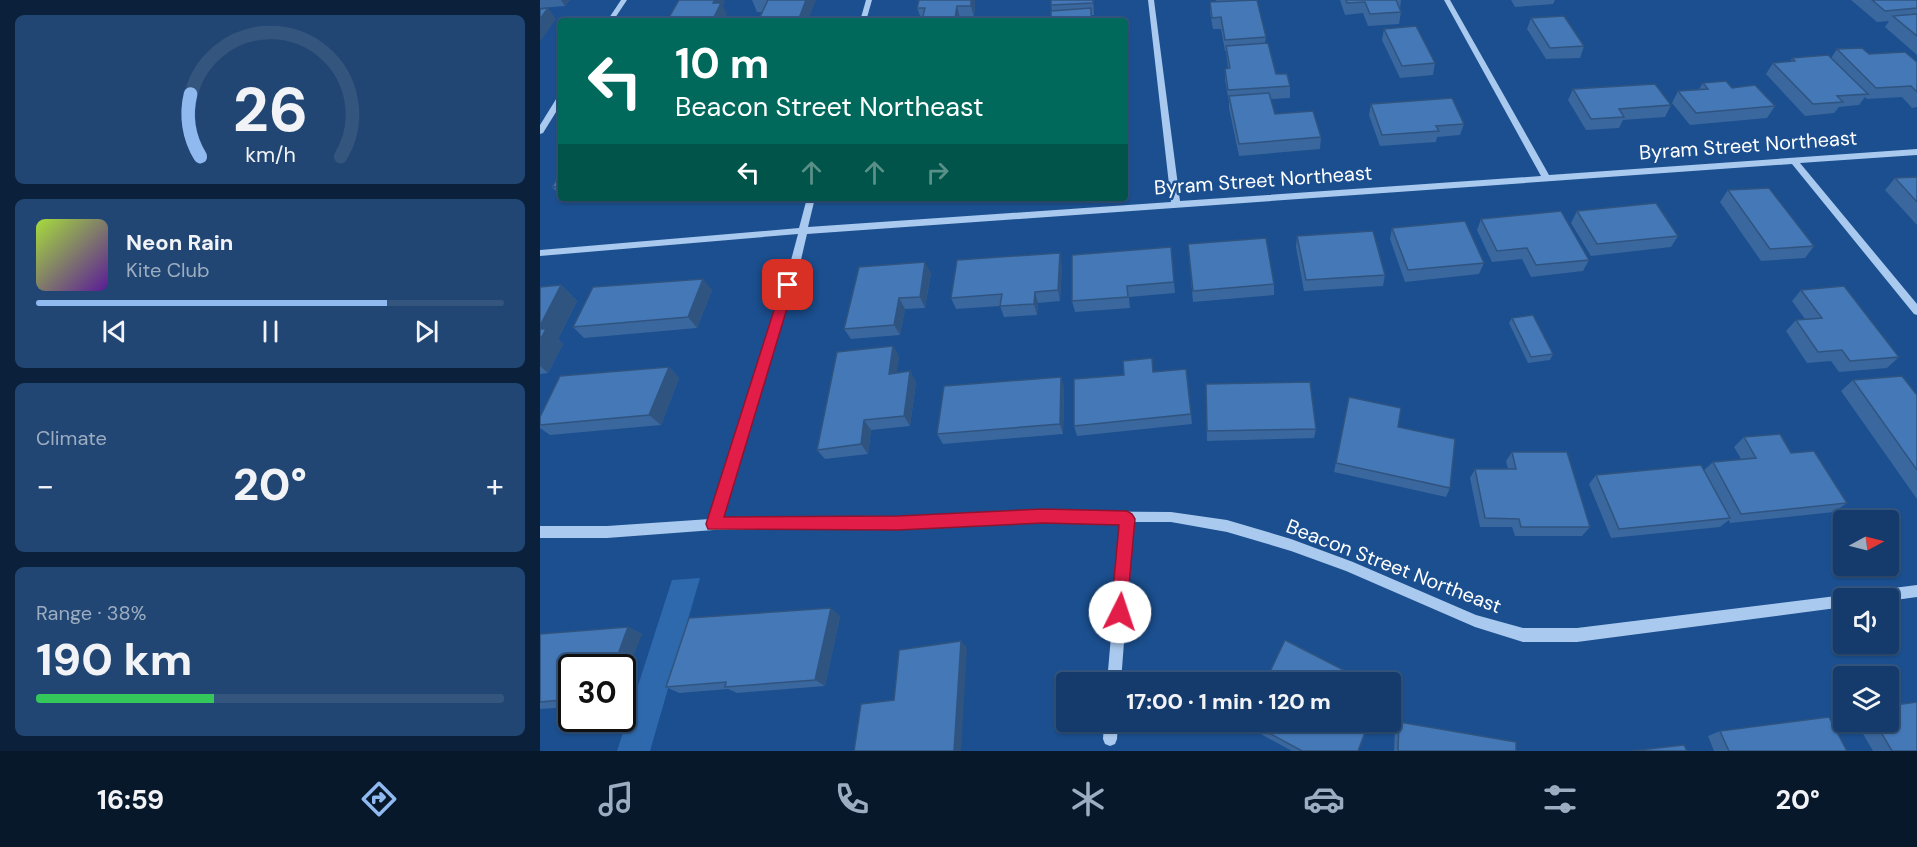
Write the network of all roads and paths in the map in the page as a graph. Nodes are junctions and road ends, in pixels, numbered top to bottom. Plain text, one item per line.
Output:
1 (624, 0) edge
2 (869, 0) edge
3 (1151, 0) edge
4 (1447, 0) edge
5 (612, 18) edge
6 (864, 18) edge
7 (558, 103) edge
8 (540, 131) edge
9 (1917, 152) edge
10 (1794, 161) junction
11 (1545, 176) junction
12 (810, 201) edge
13 (1176, 205) junction
14 (801, 231) junction
15 (540, 253) edge
16 (1917, 311) edge
17 (1127, 519) junction
18 (714, 524) junction
19 (540, 532) edge
20 (1917, 591) edge
21 (1899, 593) edge
22 (1833, 602) edge
23 (1115, 672) edge
24 (1110, 732) edge
25 (1110, 739) dead end

1 - 5 street
2 - 6 street
3 - 13 street
4 - 11 street
7 - 8 street
9 - 10 street, Byram Street Northeast
10 - 11 street, Byram Street Northeast
10 - 16 street
11 - 13 street, Byram Street Northeast
12 - 14 street
13 - 14 street, Byram Street Northeast
14 - 15 street, Byram Street Northeast
14 - 18 street
17 - 18 street, Beacon Street Northeast
17 - 22 street, Beacon Street Northeast
17 - 23 street
18 - 19 street, Beacon Street Northeast
20 - 21 street
24 - 25 street

